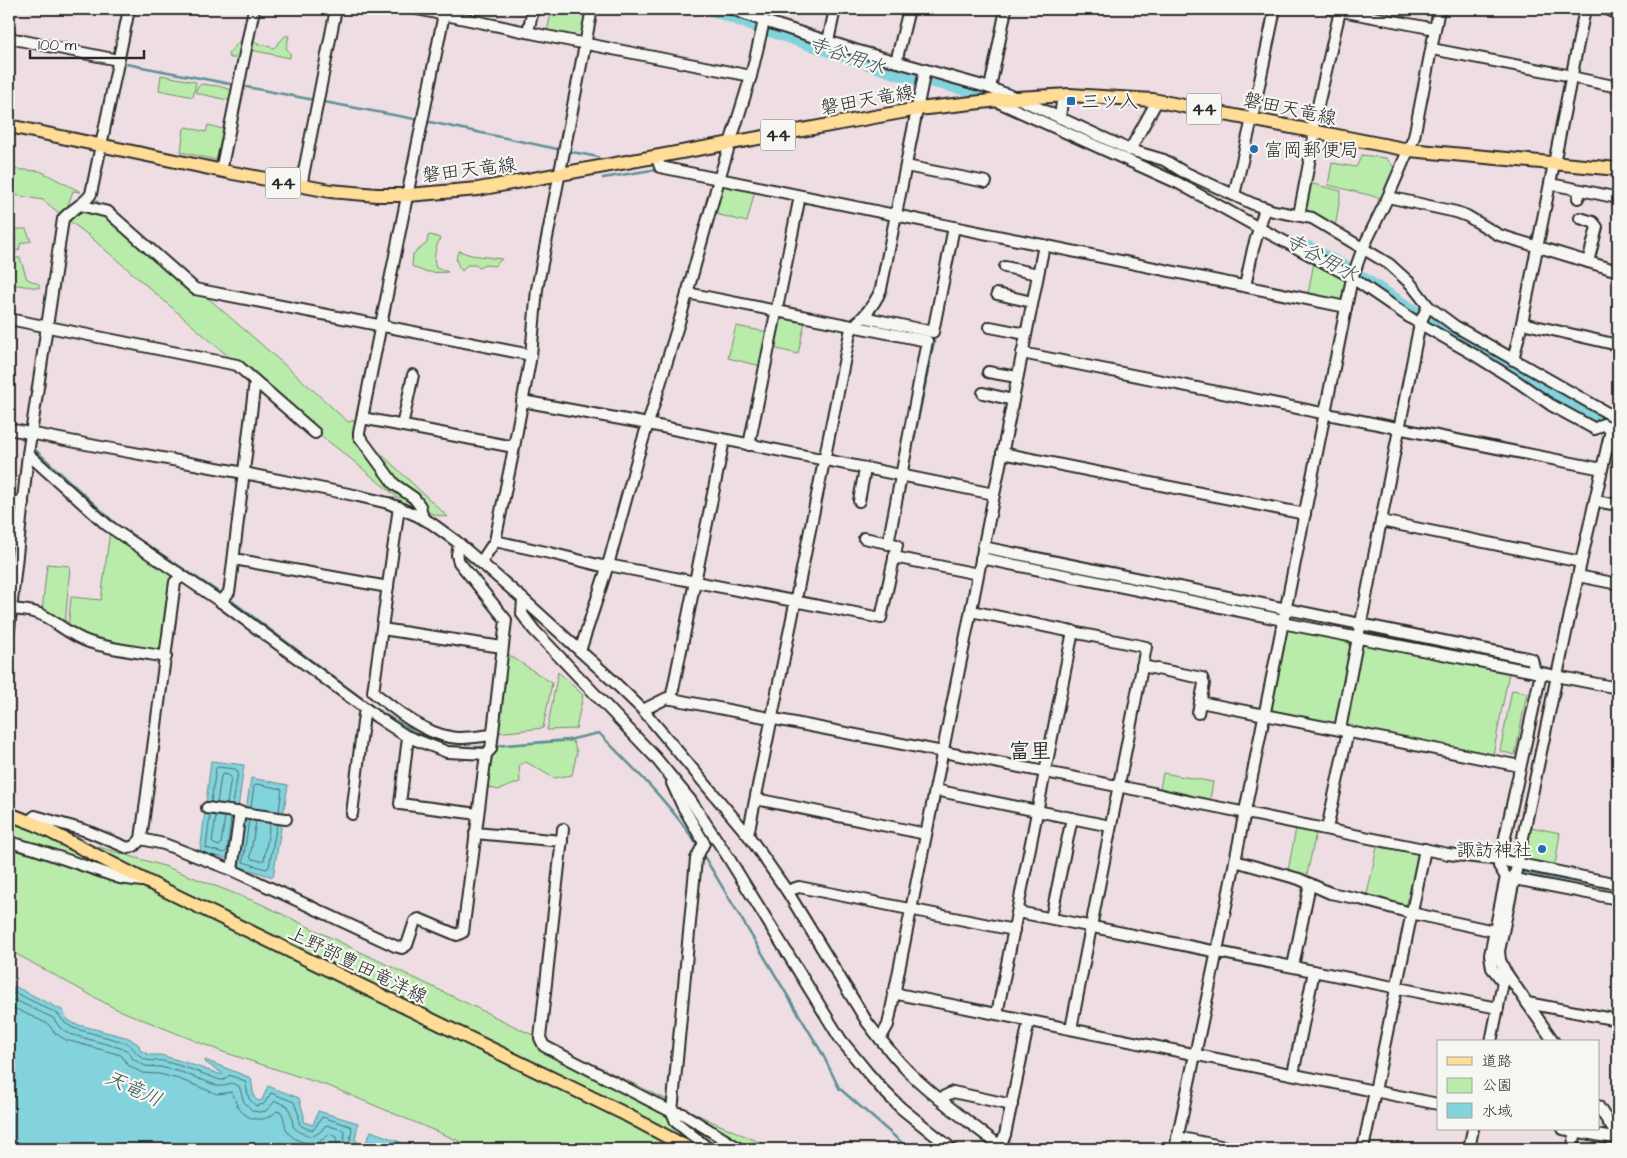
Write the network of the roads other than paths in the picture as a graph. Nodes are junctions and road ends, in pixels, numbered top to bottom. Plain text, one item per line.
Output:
1 (129, 9) edge
2 (254, 9) edge
3 (336, 9) edge
4 (417, 9) edge
5 (533, 9) edge
6 (592, 9) edge
7 (732, 9) edge
8 (835, 9) edge
9 (909, 9) edge
10 (1006, 9) edge
11 (1275, 9) edge
12 (1439, 9) edge
13 (1585, 9) edge
14 (1606, 9) edge
15 (1335, 10) edge
16 (444, 11) edge
17 (1618, 14) edge
18 (764, 21) junction
19 (1435, 30) junction
20 (528, 32) junction
21 (9, 38) edge
22 (828, 42) junction
23 (585, 44) junction
24 (1432, 48) junction
25 (118, 60) junction
26 (896, 62) junction
27 (924, 70) junction
28 (751, 76) junction
29 (1572, 76) junction
30 (1618, 87) edge
31 (990, 88) junction
32 (1069, 95) junction
33 (1017, 98) junction
34 (1157, 100) junction
35 (996, 101) junction
36 (918, 109) junction
37 (1060, 118) junction
38 (1252, 119) junction
39 (9, 126) edge
40 (1313, 132) junction
41 (730, 144) junction
42 (102, 146) junction
43 (1130, 150) junction
44 (1409, 150) junction
45 (657, 157) junction
46 (1554, 164) junction
47 (906, 166) junction
48 (1618, 169) edge
49 (221, 171) junction
50 (560, 175) junction
51 (719, 179) junction
52 (986, 182) dead end
53 (1550, 184) junction
54 (301, 186) junction
55 (408, 195) junction
56 (1234, 195) junction
57 (800, 196) junction
58 (1388, 197) junction
59 (1618, 198) edge
60 (80, 205) junction
61 (1265, 208) junction
62 (895, 215) junction
63 (1299, 215) junction
64 (1580, 218) dead end
65 (954, 227) junction
66 (1259, 228) junction
67 (1044, 245) junction
68 (1536, 246) junction
69 (1363, 248) junction
70 (1588, 262) junction
71 (1005, 267) dead end
72 (1618, 271) edge
73 (1038, 274) junction
74 (1352, 278) junction
75 (1246, 286) junction
76 (687, 293) junction
77 (997, 294) dead end
78 (1032, 302) junction
79 (1346, 307) junction
80 (777, 311) junction
81 (1423, 316) junction
82 (862, 317) junction
83 (9, 319) edge
84 (1522, 323) junction
85 (48, 326) junction
86 (381, 326) junction
87 (853, 326) junction
88 (990, 327) dead end
89 (1026, 334) junction
90 (1618, 345) edge
91 (1022, 353) junction
92 (530, 355) junction
93 (1513, 360) junction
94 (988, 372) dead end
95 (413, 375) dead end
96 (1017, 378) junction
97 (255, 381) junction
98 (982, 393) dead end
99 (1013, 400) junction
100 (522, 401) junction
101 (1325, 414) junction
102 (362, 418) junction
103 (1616, 418) edge
104 (648, 424) junction
105 (402, 426) junction
106 (9, 429) edge
107 (1399, 429) junction
108 (1611, 430) junction
109 (315, 433) dead end
110 (32, 434) junction
111 (724, 440) junction
112 (749, 445) junction
113 (514, 447) junction
114 (1002, 453) junction
115 (28, 454) junction
116 (823, 460) junction
117 (865, 469) junction
118 (1602, 469) junction
119 (244, 473) junction
120 (902, 476) junction
121 (994, 494) junction
122 (9, 500) edge
123 (1595, 500) junction
124 (860, 501) dead end
125 (23, 503) junction
126 (1618, 505) edge
127 (399, 507) junction
128 (1305, 514) junction
129 (423, 519) junction
130 (1381, 520) junction
131 (864, 538) dead end
132 (495, 541) junction
133 (459, 544) junction
134 (888, 544) junction
135 (983, 547) junction
136 (894, 557) junction
137 (981, 558) junction
138 (234, 559) junction
139 (481, 562) junction
140 (1581, 562) junction
141 (608, 565) junction
142 (978, 574) junction
143 (182, 576) junction
144 (1578, 576) junction
145 (696, 582) junction
146 (1618, 584) edge
147 (388, 587) junction
148 (523, 599) junction
149 (221, 602) junction
150 (794, 602) junction
151 (11, 609) junction
152 (971, 611) junction
153 (1284, 617) junction
154 (9, 629) edge
155 (382, 629) junction
156 (1073, 631) junction
157 (1359, 631) junction
158 (502, 647) junction
159 (580, 651) junction
160 (166, 657) junction
161 (1142, 666) junction
162 (1538, 673) junction
163 (1558, 676) junction
164 (1618, 688) edge
165 (671, 699) junction
166 (1200, 702) junction
167 (366, 710) junction
168 (643, 710) junction
169 (1198, 713) dead end
170 (1264, 714) junction
171 (773, 718) junction
172 (1344, 730) junction
173 (492, 735) junction
174 (408, 737) junction
175 (943, 752) junction
176 (486, 754) junction
177 (1520, 766) junction
178 (1046, 772) junction
179 (670, 774) junction
180 (1118, 787) junction
181 (935, 790) junction
182 (756, 799) junction
183 (207, 808) dead end
184 (240, 812) junction
185 (1038, 812) junction
186 (1245, 812) junction
187 (9, 814) edge
188 (352, 814) dead end
189 (478, 814) junction
190 (1072, 818) junction
191 (286, 819) dead end
192 (28, 822) junction
193 (1110, 826) junction
194 (563, 829) dead end
195 (1327, 829) junction
196 (475, 832) junction
197 (926, 834) junction
198 (748, 835) junction
199 (141, 839) junction
200 (562, 841) junction
201 (9, 842) edge
202 (1424, 849) junction
203 (1235, 860) junction
204 (1502, 861) junction
205 (232, 870) junction
206 (1513, 873) junction
207 (148, 882) junction
208 (1310, 884) junction
209 (1618, 884) edge
210 (787, 891) junction
211 (1618, 899) edge
212 (910, 909) junction
213 (1018, 912) junction
214 (1411, 913) junction
215 (1051, 918) junction
216 (1091, 925) junction
217 (1014, 930) junction
218 (1494, 931) junction
219 (1217, 951) junction
220 (1293, 966) junction
221 (1314, 971) junction
222 (1504, 977) junction
223 (1395, 987) junction
224 (893, 993) junction
225 (1527, 1003) junction
226 (1498, 1008) junction
227 (997, 1014) junction
228 (1618, 1020) edge
229 (1029, 1021) junction
230 (1071, 1029) junction
231 (880, 1039) junction
232 (1491, 1040) edge
233 (1553, 1040) edge
234 (1194, 1054) junction
235 (1293, 1074) junction
236 (1375, 1091) junction
237 (939, 1099) junction
238 (1437, 1104) edge
239 (1012, 1105) junction
240 (1600, 1110) edge
241 (672, 1112) junction
242 (1473, 1130) edge
243 (1567, 1130) edge
244 (1576, 1132) junction
245 (1177, 1137) junction
246 (1615, 1138) edge
247 (1002, 1147) edge
248 (690, 1149) edge
249 (709, 1149) edge
250 (740, 1149) edge
251 (952, 1149) edge
252 (1175, 1149) edge
253 (1236, 1149) edge
254 (1363, 1149) edge
255 (1469, 1149) edge
256 (1572, 1149) edge

1 - 25 street
2 - 49 street
3 - 54 street
4 - 16 street
5 - 20 street
6 - 23 street
7 - 18 street
8 - 22 street
9 - 26 street
10 - 31 street
11 - 38 street
12 - 19 street
13 - 29 street
14 - 17 street
15 - 19 street
15 - 40 street
16 - 20 street
16 - 55 street
18 - 22 street
18 - 28 street
19 - 24 street
20 - 23 street
21 - 25 street
22 - 26 street
23 - 28 street
23 - 50 street
24 - 29 street
24 - 44 street
25 - 42 street
26 - 27 street
27 - 31 street
27 - 36 street
28 - 41 street
29 - 30 street
29 - 46 street
31 - 33 street
32 - 33 main road, 磐田天竜線 / 44
32 - 34 main road, 磐田天竜線 / 44
32 - 37 street
33 - 35 main road, 磐田天竜線 / 44
33 - 37 street
34 - 38 main road, 磐田天竜線 / 44
34 - 43 street
35 - 36 main road, 磐田天竜線 / 44
35 - 66 street
36 - 41 main road, 磐田天竜線 / 44
36 - 47 street
37 - 43 street
38 - 40 main road, 磐田天竜線 / 44
38 - 56 street
39 - 42 main road, 磐田天竜線 / 44
40 - 44 main road, 磐田天竜線 / 44
40 - 63 street
41 - 45 main road, 磐田天竜線 / 44
41 - 51 street
42 - 49 main road, 磐田天竜線 / 44
42 - 60 street
43 - 56 street
44 - 46 main road, 磐田天竜線 / 44
44 - 58 street
45 - 50 main road, 磐田天竜線 / 44
45 - 51 street
46 - 48 main road, 磐田天竜線 / 44
46 - 53 street
47 - 52 street
47 - 62 street
49 - 54 main road, 磐田天竜線 / 44
50 - 55 main road, 磐田天竜線 / 44
50 - 92 street
51 - 57 street
51 - 76 street
53 - 59 street
53 - 68 street
54 - 55 main road, 磐田天竜線 / 44
55 - 86 street
56 - 61 street
57 - 62 street
57 - 80 street
58 - 68 street
58 - 69 street
60 - 85 street
60 - 86 street
61 - 63 street
61 - 66 street
62 - 65 street
62 - 82 street
63 - 69 street
64 - 70 street
65 - 67 street
65 - 82 street
66 - 74 street
66 - 75 street
67 - 73 street
67 - 75 street
68 - 70 street
68 - 84 street
69 - 74 street
69 - 81 street
70 - 72 street
71 - 73 street
73 - 78 street
74 - 79 street
74 - 81 street
75 - 79 street
76 - 80 street
76 - 104 street
77 - 78 street
78 - 89 street
79 - 101 street
80 - 87 street
80 - 112 street
81 - 93 street
81 - 107 street
81 - 108 street
82 - 87 street
83 - 85 street
84 - 90 street
84 - 93 street
85 - 97 street
85 - 110 street
86 - 92 street
86 - 102 street
87 - 116 street
87 - 120 street
88 - 89 street
89 - 91 street
91 - 96 street
91 - 101 street
92 - 100 street
93 - 103 street
94 - 96 street
95 - 105 street
96 - 99 street
97 - 109 street
97 - 119 street
98 - 99 street
99 - 114 street
100 - 104 street
100 - 113 street
101 - 107 street
101 - 128 street
102 - 105 street
102 - 129 street
103 - 108 street
104 - 111 street
104 - 141 street
105 - 113 street
106 - 110 street
107 - 118 street
107 - 130 street
108 - 118 street
110 - 115 street
110 - 119 street
111 - 112 street
111 - 145 street
112 - 116 street
113 - 132 street
114 - 121 street
114 - 128 street
115 - 125 street
115 - 143 street
116 - 117 street
116 - 150 street
117 - 120 street
117 - 124 street
118 - 123 street
119 - 127 street
119 - 138 street
120 - 121 street
120 - 134 street
121 - 135 street
122 - 125 street
123 - 126 street
123 - 140 street
125 - 151 street
127 - 129 street
127 - 147 street
128 - 153 street
129 - 133 street
130 - 140 street
130 - 157 street
131 - 134 street
132 - 139 street
132 - 141 street
133 - 139 street
133 - 158 street
134 - 136 street
135 - 137 street
135 - 153 street
136 - 142 street
136 - 150 street
137 - 142 street
137 - 153 street
138 - 147 street
138 - 149 street
139 - 148 street
140 - 144 street
141 - 145 street
141 - 159 street
142 - 152 street
143 - 149 street
143 - 160 street
144 - 146 street
144 - 163 street
145 - 150 street
145 - 165 street
147 - 155 street
148 - 159 street
148 - 179 street
149 - 167 street
150 - 171 street
151 - 154 street
151 - 160 street
152 - 156 street
152 - 175 street
153 - 157 street
153 - 170 street
155 - 158 street
155 - 173 street
156 - 161 street
156 - 178 street
157 - 162 street
157 - 172 street
158 - 173 street
159 - 168 street
160 - 199 street
161 - 166 street
161 - 180 street
162 - 163 street
162 - 177 street
163 - 164 street
163 - 206 street
165 - 168 street
165 - 171 street
166 - 169 street
166 - 170 street
167 - 174 street
167 - 188 street
168 - 198 street
170 - 172 street
170 - 186 street
171 - 175 street
171 - 182 street
172 - 177 street
172 - 195 street
173 - 176 street
174 - 176 street
174 - 189 street
175 - 178 street
175 - 181 street
176 - 189 street
177 - 204 street
178 - 180 street
178 - 185 street
179 - 241 street
179 - 251 street
180 - 186 street
180 - 193 street
181 - 185 street
181 - 197 street
182 - 197 street
182 - 198 street
183 - 184 street
184 - 191 street
184 - 205 street
185 - 190 street
185 - 213 street
186 - 195 street
186 - 203 street
187 - 192 main road, 上野部豊田竜洋線
189 - 196 street
190 - 193 street
190 - 215 street
192 - 199 street
192 - 207 main road, 上野部豊田竜洋線
193 - 216 street
194 - 200 street
195 - 202 street
196 - 200 street
196 - 205 street
197 - 212 street
198 - 210 street
199 - 205 street
200 - 241 street
201 - 207 street
202 - 204 street
202 - 214 street
203 - 208 street
203 - 219 street
204 - 206 street
204 - 206 street
206 - 209 street
206 - 211 street
206 - 218 street
206 - 222 street
207 - 248 main road, 上野部豊田竜洋線
208 - 214 street
208 - 220 street
210 - 212 street
210 - 231 street
212 - 217 street
212 - 224 street
213 - 215 street
213 - 217 street
214 - 218 street
214 - 223 street
215 - 216 street
216 - 219 street
216 - 230 street
217 - 227 street
218 - 222 street
219 - 220 street
219 - 234 street
220 - 221 street
221 - 223 street
221 - 235 street
222 - 225 street
222 - 226 street
223 - 226 street
223 - 236 street
224 - 227 street
224 - 231 street
225 - 228 street
225 - 233 street
226 - 232 street
227 - 229 street
229 - 230 street
229 - 239 street
230 - 234 street
231 - 237 street
234 - 235 street
234 - 245 street
235 - 236 street
236 - 238 street
236 - 254 street
237 - 239 street
237 - 247 street
239 - 247 street
240 - 246 street
241 - 249 street
241 - 250 street
242 - 255 street
243 - 244 street
244 - 246 street
244 - 256 street
245 - 252 street
245 - 253 street

